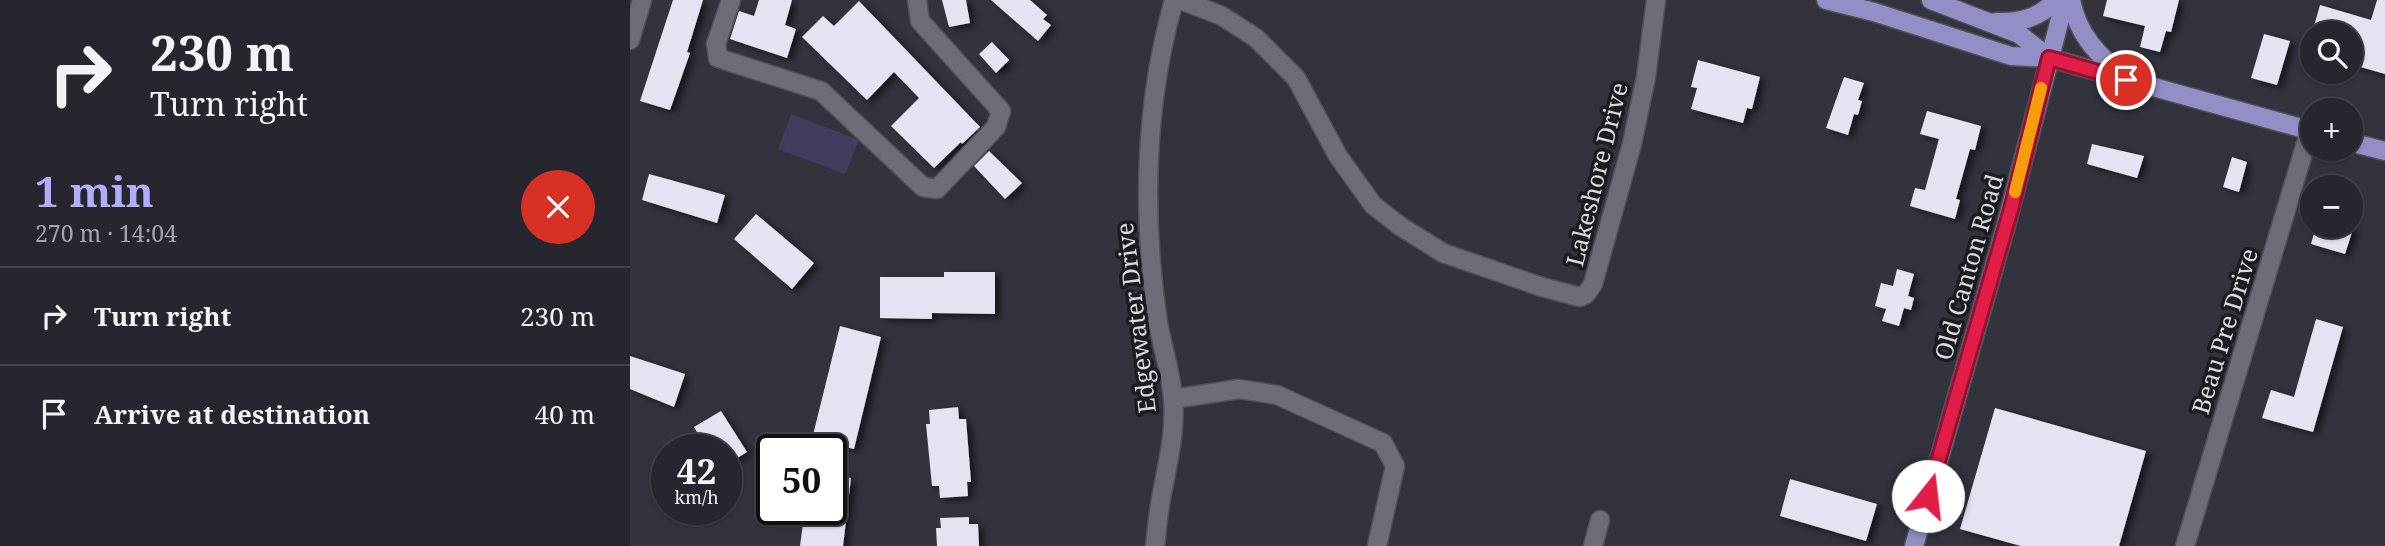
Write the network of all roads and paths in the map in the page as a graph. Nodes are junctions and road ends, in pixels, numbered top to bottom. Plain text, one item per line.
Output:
1 (642, 0) edge
2 (731, 0) edge
3 (916, 0) edge
4 (1174, 0) edge
5 (1181, 0) edge
6 (1656, 0) edge
7 (1826, 0) edge
8 (1931, 0) edge
9 (2056, 0) edge
10 (2065, 0) edge
11 (2071, 0) edge
12 (1986, 22) junction
13 (630, 40) edge
14 (2049, 58) junction
15 (2126, 80) junction
16 (2300, 128) edge
17 (2363, 145) edge
18 (2385, 151) edge
19 (2302, 161) edge
20 (1173, 399) junction
21 (1600, 520) dead end
22 (1155, 546) edge
23 (1377, 546) edge
24 (1592, 546) edge
25 (1914, 546) edge
26 (2185, 546) edge

1 - 13 street
2 - 3 street
4 - 20 street, Edgewater Drive
5 - 6 street, Lakeshore Drive
7 - 14 main road
8 - 12 main road
9 - 12 main road
10 - 14 main road, Old Canton Road
11 - 15 main road
12 - 14 main road
14 - 15 main road
14 - 25 main road, Old Canton Road
15 - 16 main road
17 - 18 main road
19 - 26 street, Beau Pre Drive
20 - 22 street, Edgewater Drive
20 - 23 street
21 - 24 street

